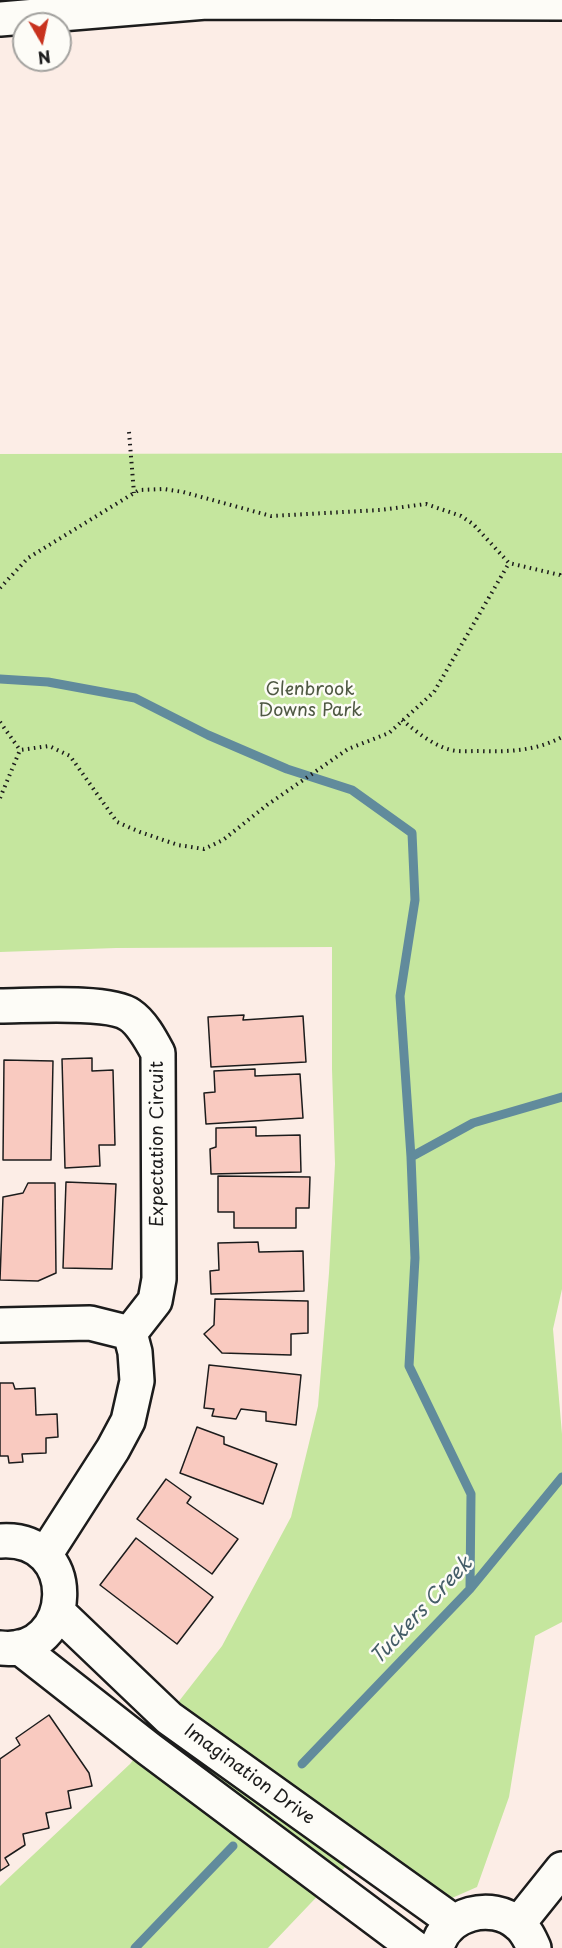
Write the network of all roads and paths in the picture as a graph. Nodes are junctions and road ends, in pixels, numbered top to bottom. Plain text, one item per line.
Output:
1 (234, 1) edge
2 (562, 3) edge
3 (0, 19) edge
4 (129, 432) dead end
5 (134, 493) junction
6 (509, 564) junction
7 (562, 578) edge
8 (0, 588) edge
9 (402, 720) junction
10 (0, 722) edge
11 (562, 737) edge
12 (21, 750) junction
13 (0, 798) edge
14 (0, 1006) edge
15 (0, 1325) edge
16 (130, 1333) junction
17 (0, 1541) edge
18 (45, 1555) junction
19 (58, 1612) junction
20 (10, 1647) edge
21 (562, 1869) edge
22 (445, 1935) edge
23 (526, 1936) edge
24 (415, 1948) edge

1 - 2 street
1 - 3 street
4 - 5 path
5 - 6 path
5 - 8 path
6 - 7 path
6 - 9 path
9 - 11 path
9 - 12 path
10 - 12 path
12 - 13 path
14 - 16 street, Expectation Circuit
15 - 16 street
16 - 18 street
17 - 18 street
18 - 19 street
19 - 20 street
19 - 22 street, Imagination Drive
20 - 24 street
21 - 23 street
22 - 23 street

